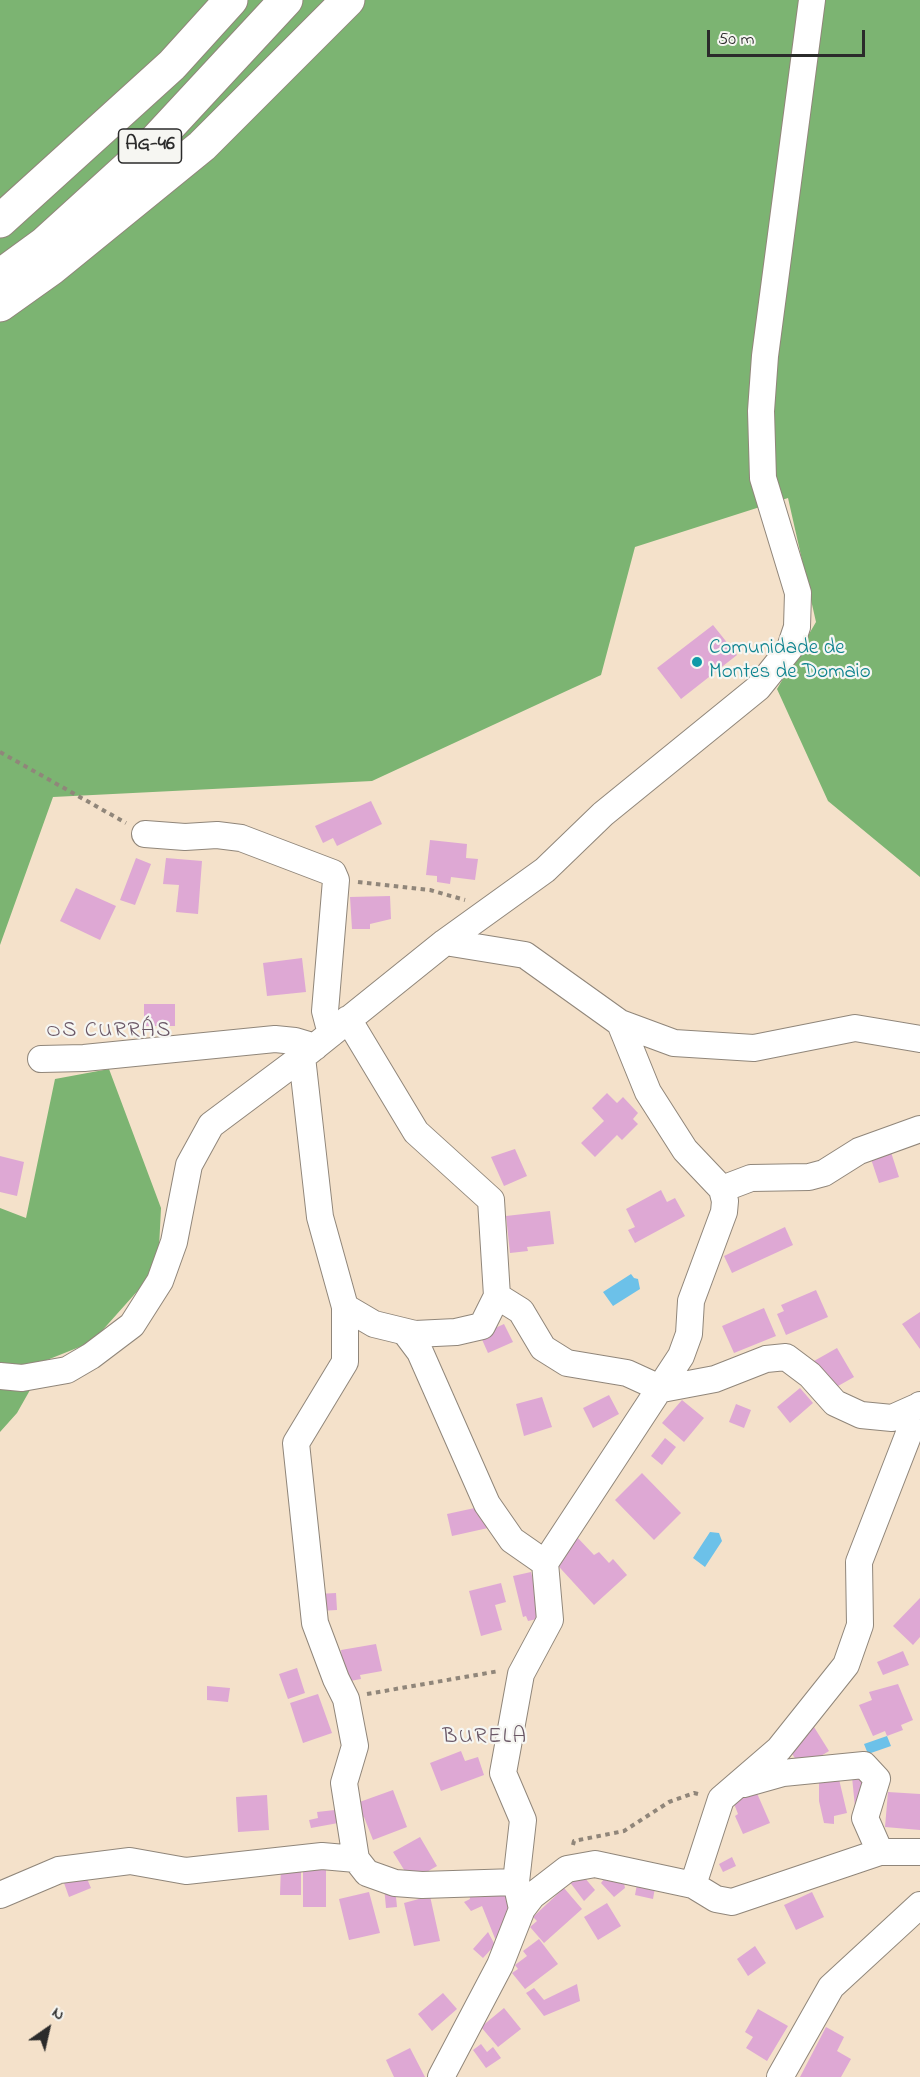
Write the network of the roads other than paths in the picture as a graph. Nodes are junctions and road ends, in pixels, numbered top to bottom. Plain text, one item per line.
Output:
1 (231, 0) edge
2 (285, 0) edge
3 (348, 0) edge
4 (812, 0) edge
5 (0, 221) edge
6 (0, 276) edge
7 (0, 305) edge
8 (145, 834) road end
9 (445, 942) junction
10 (620, 1023) junction
11 (324, 1039) junction
12 (920, 1039) edge
13 (41, 1059) dead end
14 (920, 1129) edge
15 (722, 1189) junction
16 (497, 1296) junction
17 (345, 1307) junction
18 (405, 1332) junction
19 (0, 1376) edge
20 (662, 1389) junction
21 (919, 1405) edge
22 (545, 1563) junction
23 (729, 1793) junction
24 (880, 1852) junction
25 (920, 1852) edge
26 (356, 1859) junction
27 (516, 1882) junction
28 (693, 1884) junction
29 (0, 1895) edge
30 (920, 1905) edge
31 (522, 1909) junction
32 (441, 2077) edge
33 (780, 2077) edge

1 - 5 highway, AG-46
2 - 6 highway, AG-46
3 - 7 highway
4 - 9 street
8 - 11 street
9 - 10 street
9 - 11 street
10 - 12 street
10 - 15 street
11 - 13 street
11 - 16 street
11 - 17 street
11 - 19 street
14 - 15 street
15 - 20 street
16 - 18 street
16 - 20 street
17 - 18 street
17 - 26 street
18 - 22 street
20 - 21 street
20 - 22 street
21 - 23 street
22 - 27 street
23 - 24 street
23 - 28 street
24 - 25 street
24 - 28 street
26 - 27 street
26 - 29 street
27 - 31 street
28 - 31 street
30 - 33 street
31 - 32 street

